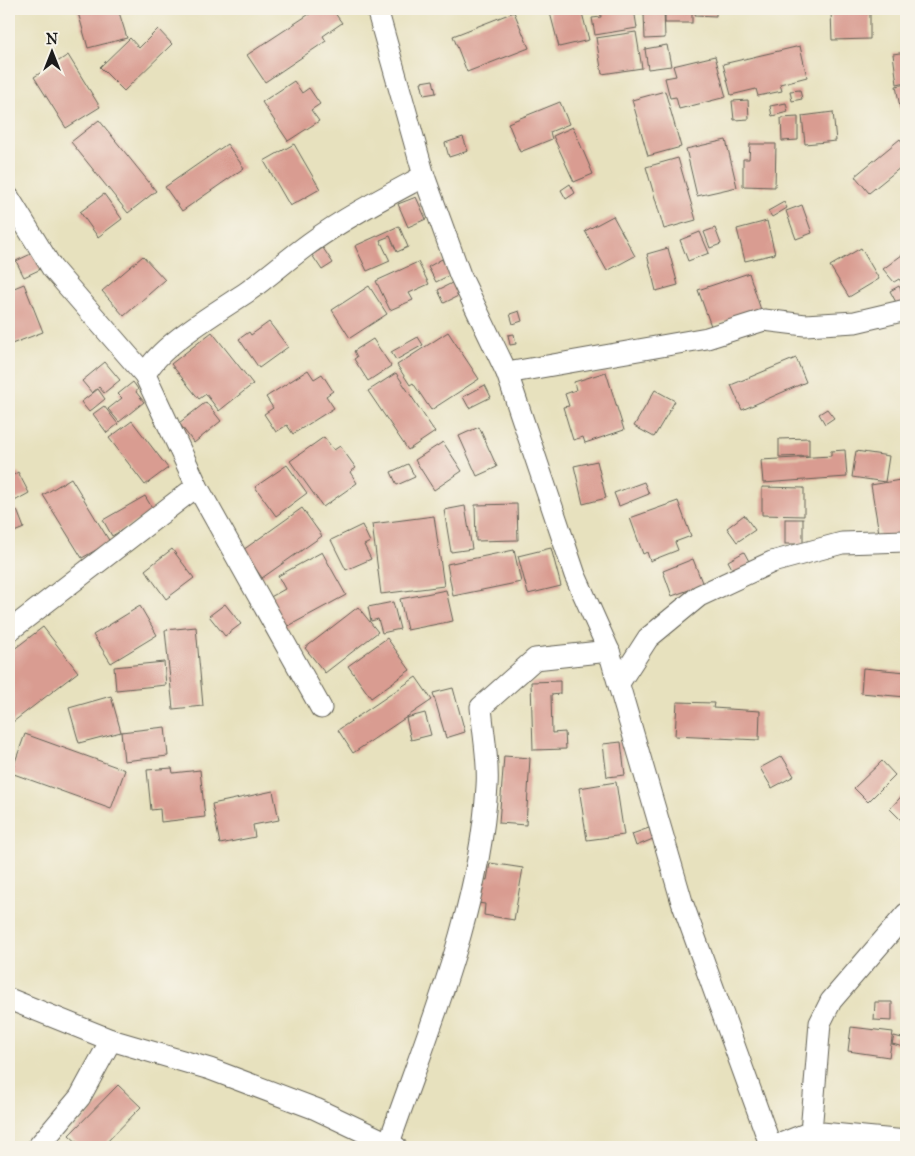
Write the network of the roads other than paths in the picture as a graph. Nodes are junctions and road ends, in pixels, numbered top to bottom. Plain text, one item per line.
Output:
1 (377, 9) edge
2 (424, 176) junction
3 (9, 198) edge
4 (906, 310) edge
5 (506, 373) junction
6 (144, 375) junction
7 (197, 486) junction
8 (906, 541) edge
9 (9, 631) edge
10 (609, 651) junction
11 (619, 683) junction
12 (321, 708) dead end
13 (906, 914) edge
14 (9, 999) edge
15 (110, 1040) junction
16 (811, 1132) junction
17 (906, 1141) edge
18 (392, 1145) edge
19 (38, 1147) edge
20 (772, 1147) edge

1 - 2 street
2 - 5 street
2 - 6 street
3 - 6 street
4 - 5 street
5 - 10 street
6 - 7 street
7 - 9 street
7 - 12 street
8 - 11 street
10 - 11 street
10 - 18 street
11 - 20 street
13 - 16 street
14 - 15 street
15 - 18 street
15 - 19 street
16 - 17 street
16 - 20 street

